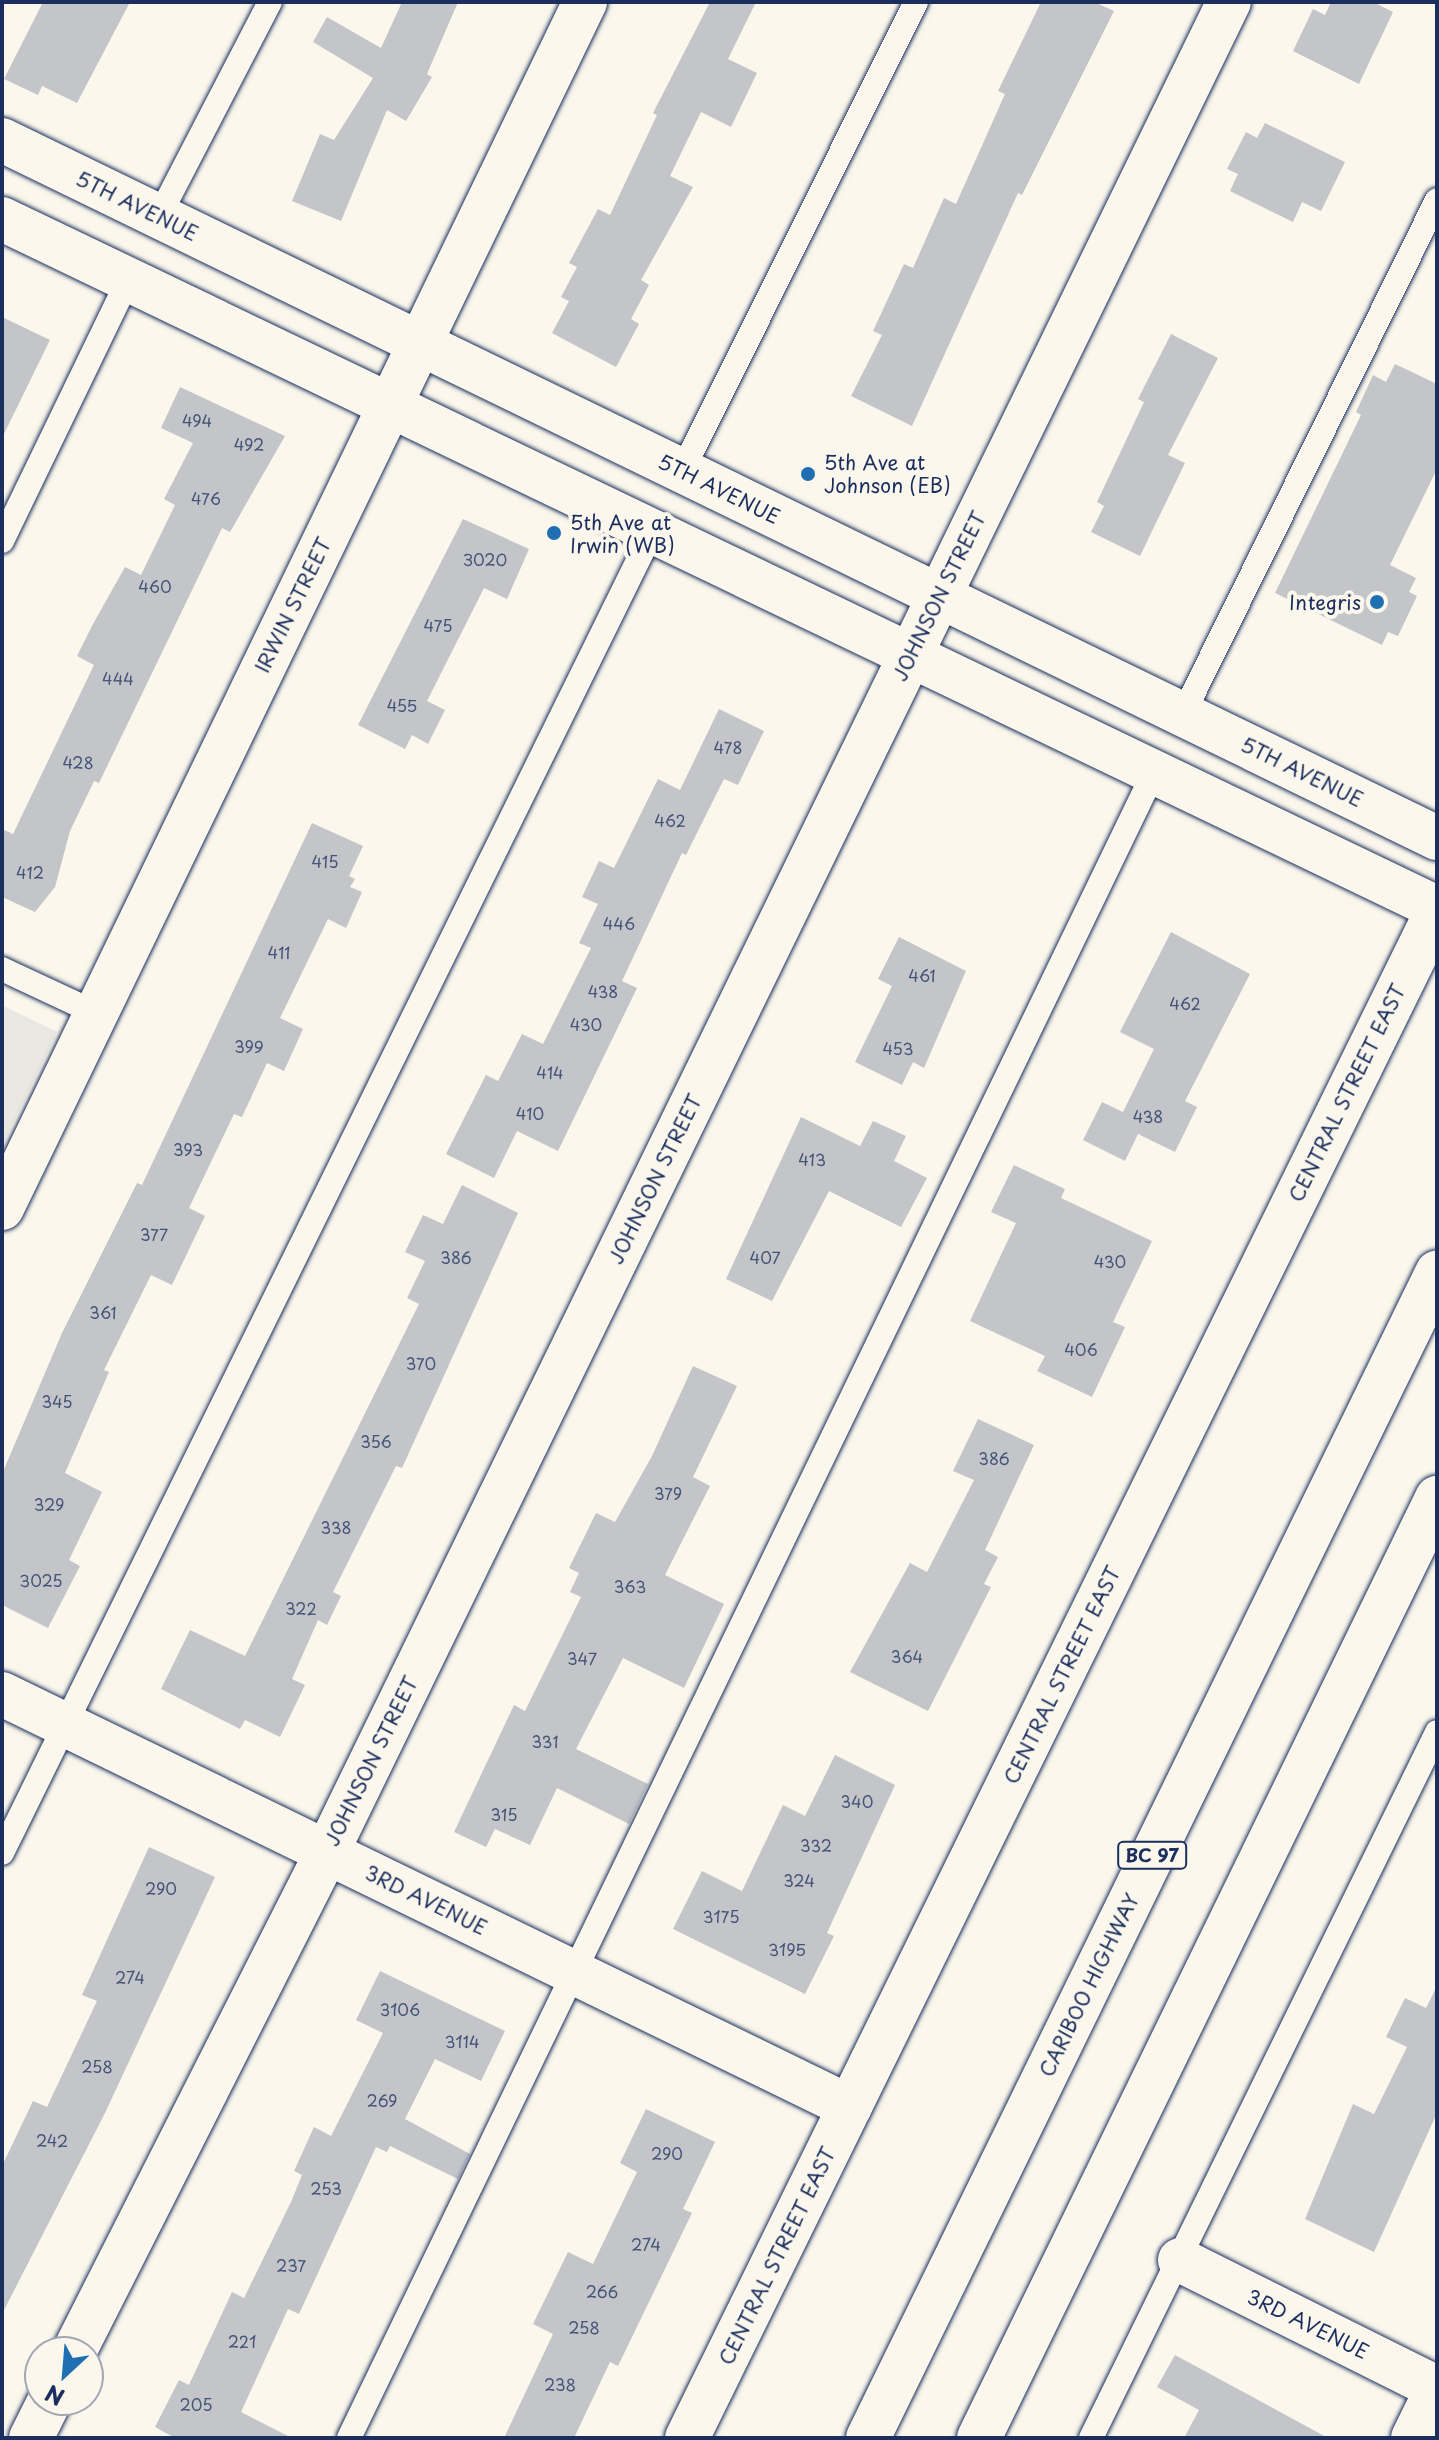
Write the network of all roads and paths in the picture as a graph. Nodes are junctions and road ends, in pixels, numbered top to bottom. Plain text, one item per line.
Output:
1 (270, 2) edge
2 (585, 2) edge
3 (916, 2) edge
4 (1229, 2) edge
5 (2, 140) edge
6 (1437, 200) edge
7 (159, 216) junction
8 (2, 219) edge
9 (128, 280) junction
10 (418, 343) junction
11 (389, 406) junction
12 (682, 471) junction
13 (652, 532) junction
14 (2, 541) edge
15 (939, 596) junction
16 (910, 655) junction
17 (1183, 714) junction
18 (1154, 772) junction
19 (1437, 838) edge
20 (1437, 910) edge
21 (2, 969) edge
22 (96, 1013) junction
23 (2, 1208) edge
24 (1437, 1273) edge
25 (1437, 1498) edge
26 (1437, 1566) edge
27 (2, 1694) edge
28 (65, 1724) junction
29 (1437, 1732) edge
30 (1294, 1793) junction
31 (327, 1852) junction
32 (2, 1853) edge
33 (577, 1974) junction
34 (850, 2107) junction
35 (1180, 2260) junction
36 (82, 2336) edge
37 (1437, 2389) edge
38 (42, 2416) edge
39 (2, 2429) edge
40 (21, 2438) edge
41 (31, 2438) edge
42 (349, 2438) edge
43 (687, 2438) edge
44 (868, 2438) edge
45 (979, 2438) edge
46 (1091, 2438) edge
47 (1413, 2438) edge

1 - 7 lane
2 - 10 main road, IRWIN STREET
3 - 12 lane
4 - 15 main road, JOHNSON STREET
5 - 7 main road, 5TH AVENUE
6 - 17 lane
7 - 10 main road, 5TH AVENUE
8 - 9 main road
9 - 11 main road
9 - 14 lane
10 - 11 main road, IRWIN STREET
10 - 12 main road, 5TH AVENUE
11 - 13 main road
11 - 22 main road, IRWIN STREET
12 - 15 main road, 5TH AVENUE
13 - 16 main road
13 - 28 lane
15 - 16 main road, JOHNSON STREET
15 - 17 main road, 5TH AVENUE
16 - 18 main road
16 - 31 main road, JOHNSON STREET
17 - 19 main road, 5TH AVENUE
18 - 20 main road
18 - 33 lane
20 - 34 main road, CENTRAL STREET EAST
21 - 22 lane
22 - 23 main road, IRWIN STREET
24 - 44 main road, CARIBOO HIGHWAY / BC 97
25 - 30 main road
26 - 30 main road
27 - 28 main road, 3RD AVENUE
28 - 31 main road, 3RD AVENUE
28 - 32 lane
29 - 35 lane
30 - 45 main road
31 - 33 main road, 3RD AVENUE
31 - 36 main road, JOHNSON STREET
33 - 34 main road, 3RD AVENUE
33 - 42 lane
34 - 43 main road, CENTRAL STREET EAST
35 - 37 main road, 3RD AVENUE
35 - 46 lane
37 - 47 main road
38 - 41 main road
39 - 40 main road

